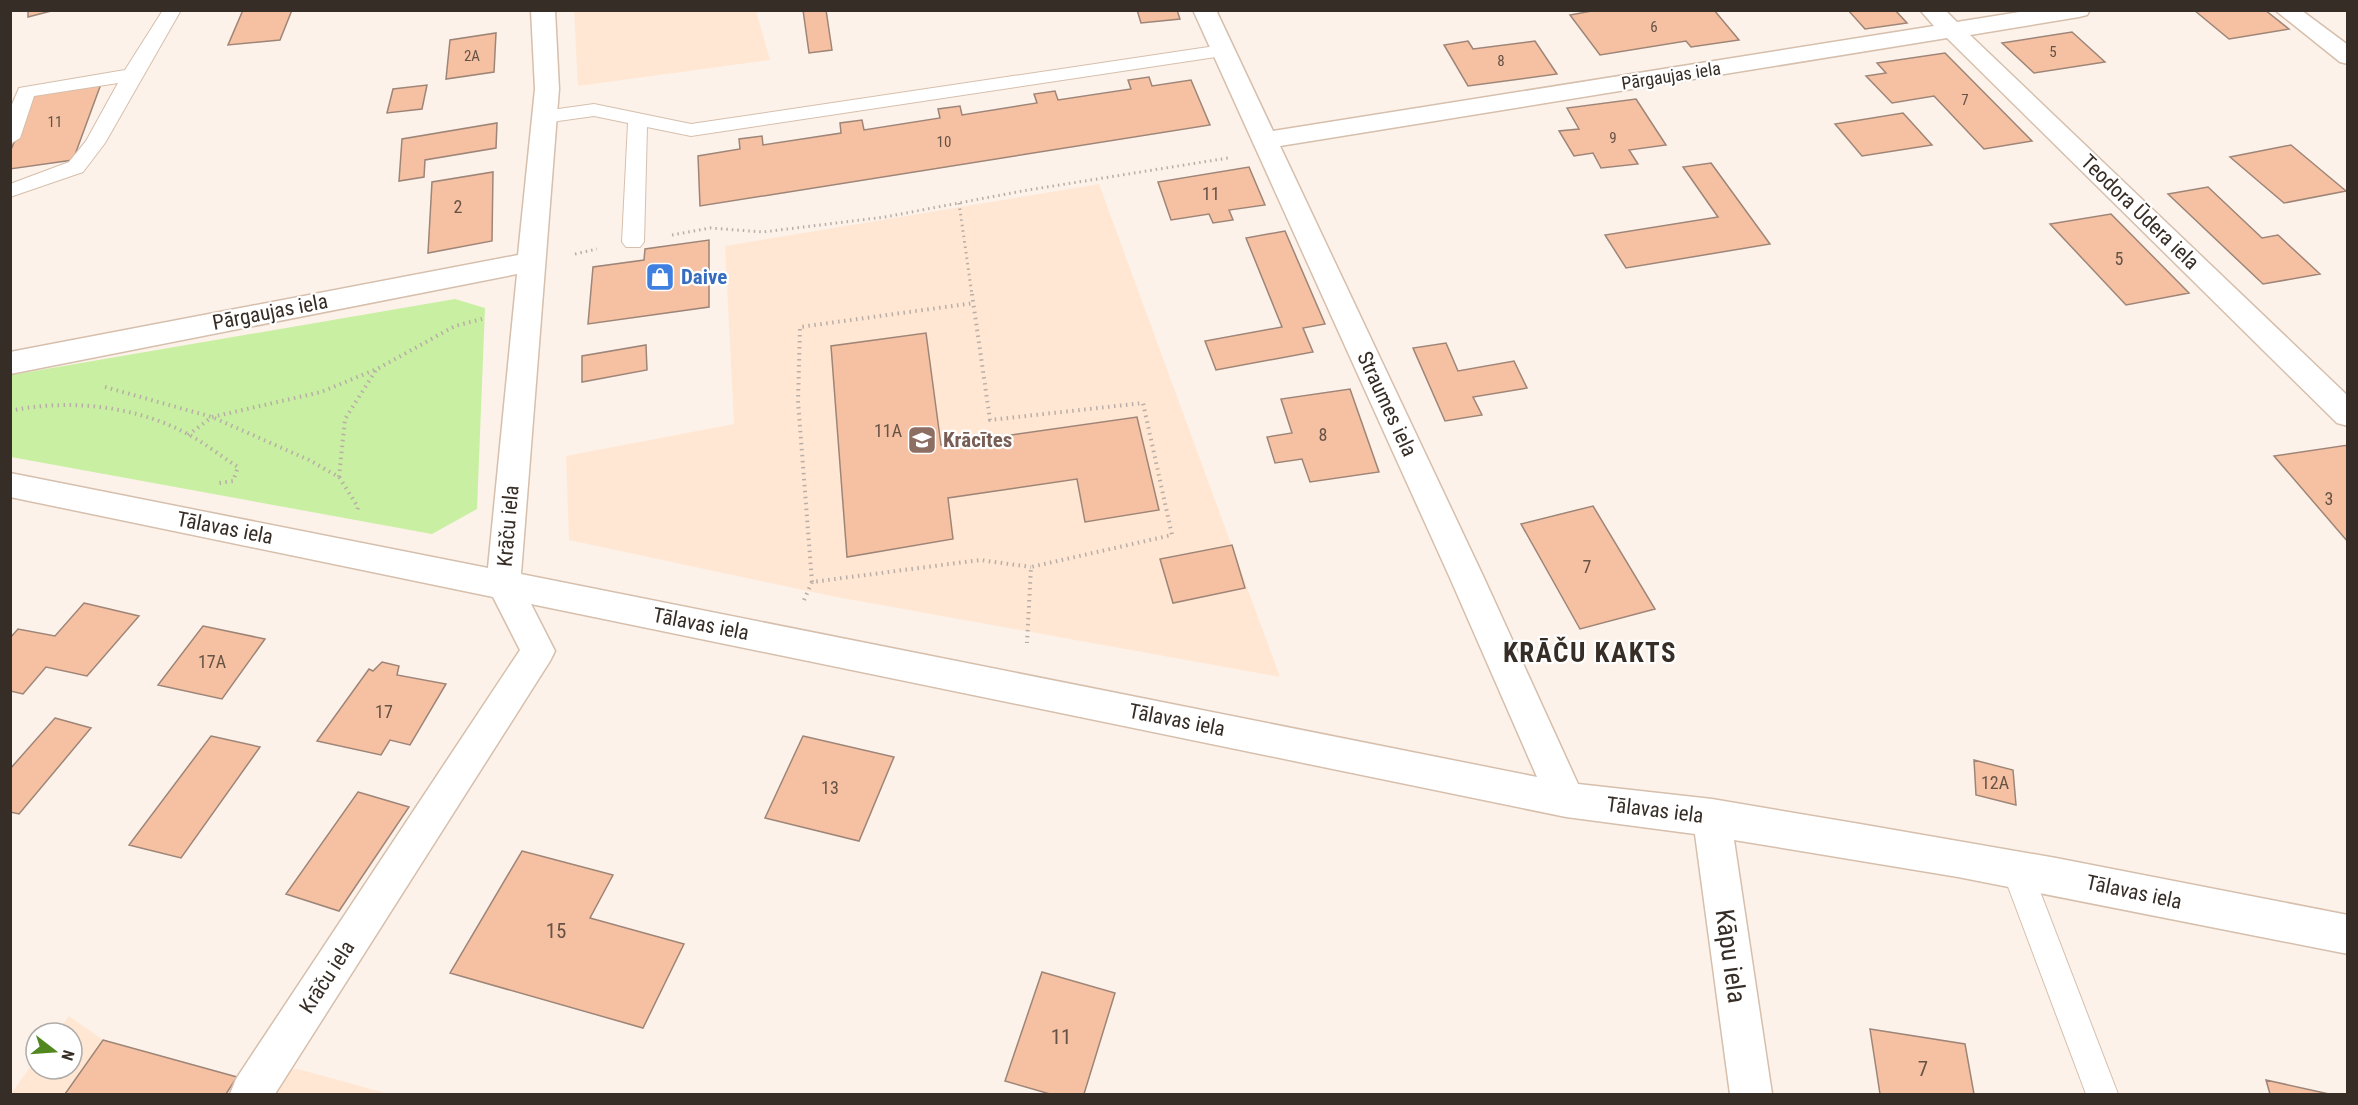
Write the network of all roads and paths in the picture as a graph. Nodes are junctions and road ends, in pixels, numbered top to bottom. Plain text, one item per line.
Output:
1 (172, 10) edge
2 (543, 10) edge
3 (1204, 10) edge
4 (1931, 10) edge
5 (2079, 10) edge
6 (2286, 10) edge
7 (1953, 31) junction
8 (1222, 51) junction
9 (2348, 57) edge
10 (132, 75) junction
11 (544, 117) junction
12 (638, 119) junction
13 (10, 138) edge
14 (1266, 146) junction
15 (10, 191) edge
16 (960, 203) junction
17 (633, 242) junction
18 (530, 262) junction
19 (974, 303) junction
20 (489, 317) dead end
21 (10, 363) edge
22 (377, 369) junction
23 (95, 384) dead end
24 (10, 411) edge
25 (2348, 415) edge
26 (212, 417) junction
27 (188, 435) junction
28 (238, 467) dead end
29 (339, 477) junction
30 (10, 485) edge
31 (357, 516) dead end
32 (1031, 567) junction
33 (812, 582) junction
34 (503, 584) junction
35 (804, 600) dead end
36 (1028, 643) dead end
37 (1566, 800) junction
38 (1712, 817) junction
39 (2016, 868) junction
40 (2348, 935) edge
41 (251, 1095) edge
42 (1751, 1095) edge
43 (2102, 1095) edge

1 - 10 lane
2 - 11 street, Krāču iela
3 - 8 street, Straumes iela
4 - 7 street, Teodora Ūdera iela
5 - 7 street, Pārgaujas iela
6 - 9 street
7 - 14 street, Pārgaujas iela
7 - 25 street, Teodora Ūdera iela
8 - 12 lane
8 - 14 street, Straumes iela
10 - 13 lane
10 - 15 lane
11 - 12 lane
11 - 18 street, Krāču iela
12 - 17 lane
14 - 16 path
14 - 37 street, Straumes iela
16 - 17 path
16 - 19 path
17 - 18 path
18 - 21 street, Pārgaujas iela
18 - 34 street, Krāču iela
19 - 32 path
19 - 33 path
20 - 22 path
22 - 26 path
22 - 29 path
23 - 26 path
24 - 27 path
26 - 27 path
26 - 29 path
27 - 28 path
29 - 31 path
30 - 34 street, Tālavas iela
32 - 33 path
32 - 36 path
33 - 35 path
34 - 37 street, Tālavas iela
34 - 41 street, Krāču iela
37 - 38 street, Tālavas iela
38 - 39 street, Tālavas iela
38 - 42 street, Kāpu iela
39 - 40 street, Tālavas iela
39 - 43 lane

